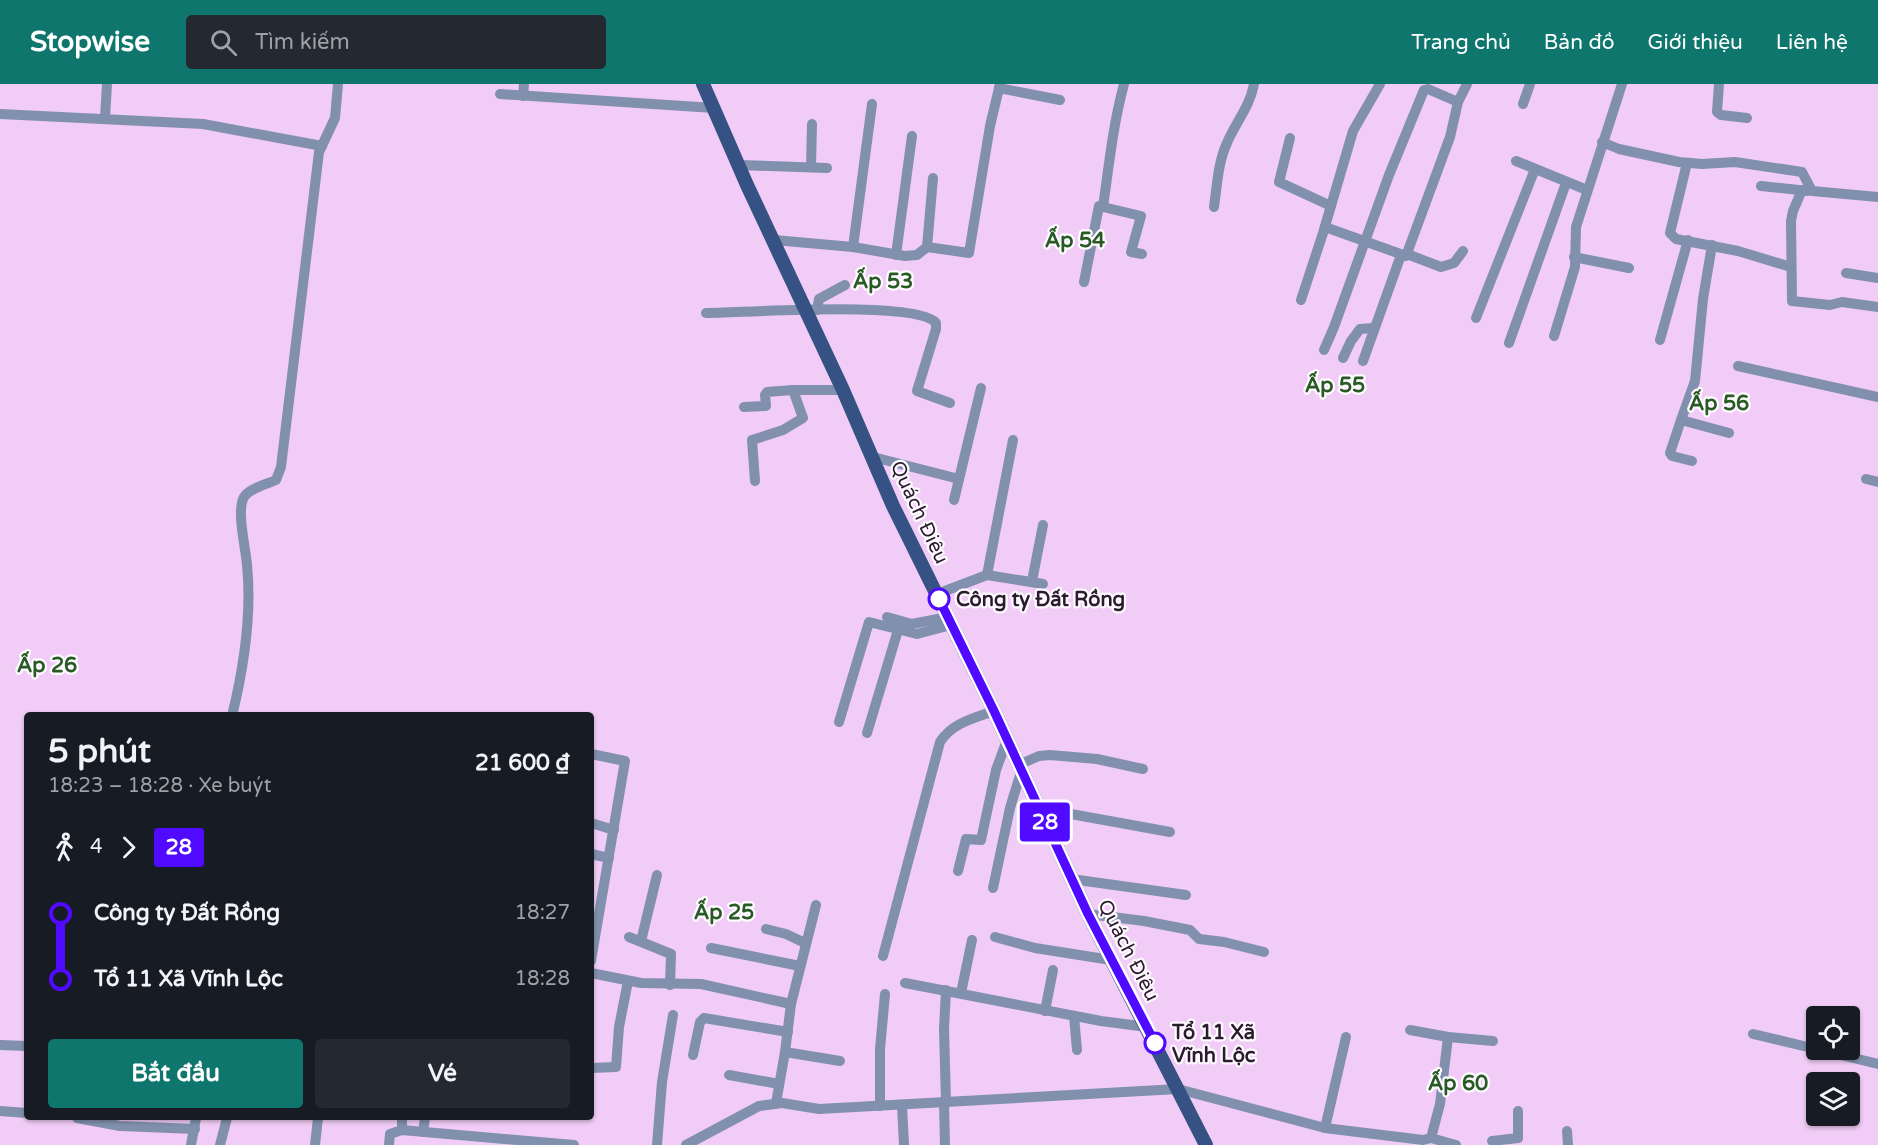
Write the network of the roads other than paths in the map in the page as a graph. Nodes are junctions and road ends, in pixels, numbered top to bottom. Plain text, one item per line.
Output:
1 (107, 84) edge
2 (338, 84) edge
3 (524, 84) edge
4 (703, 84) edge
5 (1124, 84) edge
6 (1254, 84) edge
7 (1380, 84) edge
8 (1467, 84) edge
9 (1530, 84) edge
10 (1622, 84) edge
11 (1719, 84) edge
12 (999, 86) edge
13 (500, 94) dead end
14 (523, 96) junction
15 (1060, 100) dead end
16 (1458, 102) junction
17 (872, 104) dead end
18 (1523, 104) dead end
19 (714, 108) junction
20 (0, 114) edge
21 (105, 118) junction
22 (1747, 118) dead end
23 (812, 124) dead end
24 (912, 136) dead end
25 (1290, 138) dead end
26 (1602, 142) junction
27 (322, 146) junction
28 (1516, 161) dead end
29 (1687, 163) junction
30 (738, 165) junction
31 (811, 167) junction
32 (827, 168) dead end
33 (1535, 169) junction
34 (933, 178) dead end
35 (1566, 183) junction
36 (1761, 186) dead end
37 (1587, 190) junction
38 (1807, 191) junction
39 (1878, 197) edge
40 (1331, 206) junction
41 (1103, 207) junction
42 (1214, 207) dead end
43 (1325, 227) junction
44 (774, 240) junction
45 (1688, 240) junction
46 (1364, 241) junction
47 (1712, 245) junction
48 (853, 247) junction
49 (927, 247) junction
50 (1463, 251) dead end
51 (1142, 254) dead end
52 (1404, 254) junction
53 (896, 255) junction
54 (1574, 257) junction
55 (1791, 267) junction
56 (1629, 268) dead end
57 (1846, 273) dead end
58 (1878, 278) edge
59 (1084, 282) dead end
60 (845, 285) dead end
61 (1301, 300) dead end
62 (1878, 307) edge
63 (812, 310) junction
64 (706, 313) dead end
65 (1476, 318) dead end
66 (1374, 328) junction
67 (1554, 336) dead end
68 (1660, 340) dead end
69 (1509, 343) dead end
70 (1324, 350) dead end
71 (1343, 358) dead end
72 (1363, 361) dead end
73 (1738, 366) dead end
74 (981, 388) dead end
75 (793, 390) junction
76 (843, 390) junction
77 (1878, 397) edge
78 (950, 403) dead end
79 (744, 407) dead end
80 (1681, 420) junction
81 (1729, 433) dead end
82 (1013, 440) dead end
83 (873, 458) junction
84 (1692, 461) dead end
85 (959, 479) junction
86 (1866, 479) dead end
87 (755, 481) dead end
88 (1878, 482) edge
89 (954, 500) dead end
90 (1043, 525) dead end
91 (987, 574) junction
92 (937, 594) junction
93 (887, 618) dead end
94 (950, 621) junction
95 (898, 630) junction
96 (994, 711) junction
97 (233, 712) edge
98 (839, 722) dead end
99 (867, 733) dead end
100 (1007, 740) junction
101 (594, 754) edge
102 (1020, 768) junction
103 (1143, 769) dead end
104 (1038, 808) junction
105 (594, 824) edge
106 (615, 830) junction
107 (1170, 832) dead end
108 (594, 855) edge
109 (609, 858) junction
110 (958, 871) dead end
111 (657, 875) dead end
112 (1071, 879) junction
113 (993, 888) dead end
114 (1186, 895) dead end
115 (816, 905) dead end
116 (1088, 914) junction
117 (766, 929) dead end
118 (629, 936) dead end
119 (995, 937) dead end
120 (972, 940) dead end
121 (641, 941) junction
122 (805, 943) junction
123 (594, 944) edge
124 (711, 948) dead end
125 (1264, 952) dead end
126 (883, 956) dead end
127 (1112, 960) junction
128 (800, 966) junction
129 (1053, 970) dead end
130 (594, 974) edge
131 (628, 981) junction
132 (905, 983) dead end
133 (670, 985) junction
134 (946, 990) junction
135 (962, 993) junction
136 (885, 994) dead end
137 (791, 1004) junction
138 (1045, 1011) junction
139 (673, 1015) dead end
140 (1074, 1016) junction
141 (1147, 1027) junction
142 (1410, 1030) dead end
143 (788, 1032) junction
144 (1753, 1034) dead end
145 (1346, 1037) dead end
146 (1448, 1037) junction
147 (1492, 1041) dead end
148 (0, 1045) edge
149 (24, 1046) edge
150 (1806, 1047) edge
151 (1077, 1050) dead end
152 (785, 1052) junction
153 (693, 1054) dead end
154 (1860, 1060) edge
155 (840, 1061) dead end
156 (1878, 1064) edge
157 (594, 1068) edge
158 (729, 1075) dead end
159 (779, 1084) junction
160 (1178, 1089) junction
161 (776, 1103) junction
162 (945, 1103) junction
163 (902, 1105) junction
164 (880, 1106) junction
165 (0, 1111) edge
166 (1518, 1111) dead end
167 (24, 1113) edge
168 (88, 1120) edge
169 (226, 1120) edge
170 (318, 1120) edge
171 (402, 1120) edge
172 (425, 1120) edge
173 (195, 1123) edge
174 (1326, 1128) junction
175 (402, 1130) junction
176 (1567, 1131) dead end
177 (423, 1132) junction
178 (1431, 1137) junction
179 (701, 1141) edge
180 (1492, 1141) dead end
181 (1508, 1142) edge
182 (520, 1143) edge
183 (191, 1145) edge
184 (220, 1145) edge
185 (315, 1145) edge
186 (389, 1145) edge
187 (568, 1145) edge
188 (657, 1145) edge
189 (686, 1145) edge
190 (904, 1145) edge
191 (945, 1145) edge
192 (1206, 1145) edge
193 (1456, 1145) edge
194 (1568, 1145) edge

1 - 21 street
2 - 27 street
3 - 14 street
4 - 19 main road, Quách Điêu
5 - 41 street
6 - 42 street
7 - 40 street
8 - 16 street
9 - 18 street
10 - 26 street
11 - 22 street
12 - 15 street
12 - 49 street
13 - 14 street
14 - 19 street
16 - 46 street
16 - 52 street
17 - 48 street
19 - 30 main road, Quách Điêu
20 - 21 street
21 - 27 street
23 - 31 street
24 - 53 street
25 - 40 street
26 - 29 street
26 - 37 street
27 - 97 street
28 - 33 street
29 - 38 street
29 - 45 street
30 - 31 street
30 - 44 main road, Quách Điêu
31 - 32 street
33 - 35 street
33 - 65 street
34 - 49 street
35 - 37 street
35 - 69 street
36 - 38 street
37 - 54 street
38 - 39 street
38 - 55 street
40 - 43 street
41 - 51 street
41 - 59 street
43 - 46 street
43 - 61 street
44 - 48 street
44 - 63 main road, Quách Điêu
45 - 47 street
45 - 68 street
46 - 52 street
46 - 70 street
47 - 55 street
47 - 80 street
48 - 53 street
49 - 53 street
50 - 52 street
52 - 66 street
54 - 56 street
54 - 67 street
55 - 62 street
57 - 58 street
60 - 63 street
63 - 64 street
63 - 76 main road, Quách Điêu
63 - 78 street
66 - 71 street
66 - 72 street
73 - 77 street
74 - 85 street
75 - 76 street
75 - 79 street
75 - 87 street
76 - 83 main road, Quách Điêu
80 - 81 street
80 - 84 street
82 - 91 street
83 - 85 street
83 - 92 main road, Quách Điêu
85 - 89 street
86 - 88 street
90 - 91 street
91 - 92 street
92 - 94 main road, Quách Điêu
93 - 94 street
94 - 95 street
94 - 96 main road, Quách Điêu
95 - 98 street
95 - 99 street
96 - 100 main road, Quách Điêu
96 - 126 street
100 - 102 main road, Quách Điêu
100 - 110 street
101 - 106 street
102 - 103 street
102 - 104 main road, Quách Điêu
102 - 113 street
104 - 107 street
104 - 112 main road, Quách Điêu
105 - 106 street
106 - 109 street
108 - 109 street
109 - 123 street
111 - 121 street
112 - 114 street
112 - 116 main road, Quách Điêu
115 - 122 street
116 - 125 street
116 - 127 main road, Quách Điêu
117 - 122 street
118 - 121 street
119 - 127 street
120 - 135 street
121 - 133 street
122 - 128 street
124 - 128 street
127 - 141 main road, Quách Điêu
128 - 137 street
129 - 138 street
130 - 131 street
131 - 133 street
131 - 157 street
132 - 134 street
133 - 137 street
134 - 135 street
134 - 162 street
135 - 138 street
136 - 164 street
137 - 143 street
138 - 140 street
139 - 188 street
140 - 141 street
140 - 151 street
141 - 160 main road, Quách Điêu
142 - 146 street
143 - 152 street
143 - 153 street
144 - 150 street
145 - 174 street
146 - 147 street
146 - 178 street
148 - 149 street
152 - 155 street
152 - 159 street
154 - 156 street
158 - 159 street
159 - 161 street
160 - 162 street
160 - 174 street
160 - 192 main road, Quách Điêu
161 - 164 street
161 - 179 street
162 - 163 street
162 - 191 street
163 - 164 street
163 - 190 street
165 - 167 street
166 - 181 street
168 - 173 street
169 - 184 street
170 - 185 street
171 - 175 street
172 - 177 street
173 - 183 street
174 - 178 street
175 - 177 street
175 - 186 street
176 - 194 street
177 - 182 street
178 - 193 street
179 - 189 street
180 - 181 street
182 - 187 street

